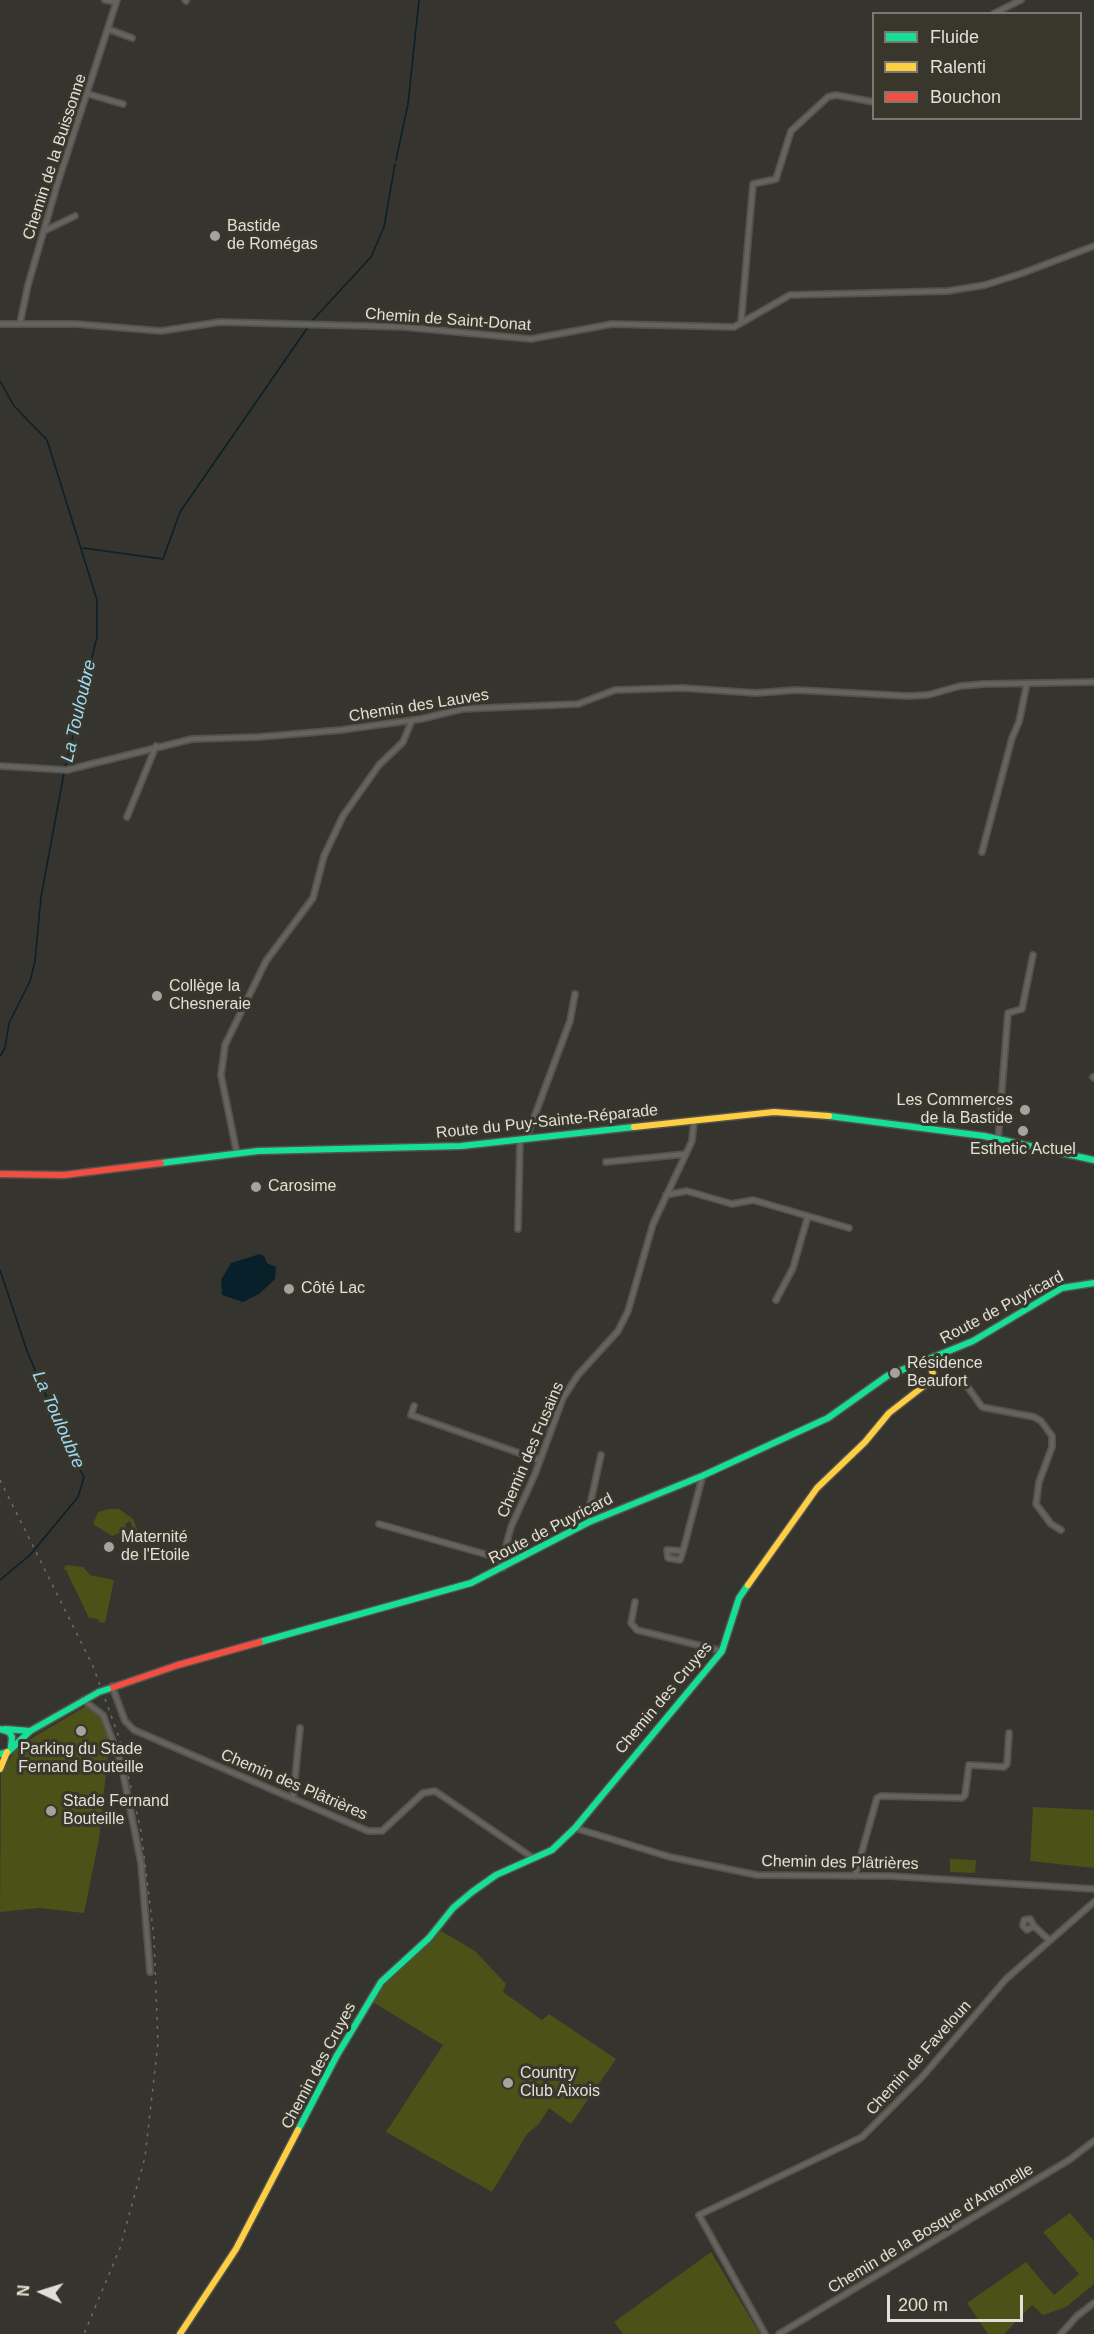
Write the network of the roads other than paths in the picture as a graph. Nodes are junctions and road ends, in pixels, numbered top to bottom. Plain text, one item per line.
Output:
1 (105, 0) edge
2 (1021, 0) edge
3 (116, 1) edge
4 (997, 12) edge
5 (108, 28) junction
6 (132, 38) dead end
7 (88, 94) junction
8 (872, 102) edge
9 (123, 104) dead end
10 (75, 216) dead end
11 (44, 231) junction
12 (1094, 246) edge
13 (20, 323) junction
14 (741, 323) junction
15 (0, 324) edge
16 (1094, 682) edge
17 (1027, 683) junction
18 (412, 720) junction
19 (156, 746) junction
20 (0, 766) edge
21 (127, 817) dead end
22 (982, 852) dead end
23 (1033, 955) dead end
24 (575, 994) dead end
25 (693, 1120) junction
26 (523, 1139) junction
27 (998, 1139) junction
28 (237, 1154) junction
29 (686, 1154) junction
30 (1094, 1160) edge
31 (606, 1162) dead end
32 (0, 1174) edge
33 (666, 1195) junction
34 (808, 1216) junction
35 (849, 1228) dead end
36 (518, 1229) dead end
37 (1094, 1283) edge
38 (776, 1300) dead end
39 (929, 1359) junction
40 (934, 1378) junction
41 (414, 1406) dead end
42 (601, 1455) dead end
43 (539, 1460) junction
44 (702, 1476) junction
45 (589, 1522) junction
46 (379, 1524) dead end
47 (1061, 1530) dead end
48 (683, 1551) dead end
49 (503, 1565) junction
50 (635, 1602) dead end
51 (722, 1652) junction
52 (110, 1688) junction
53 (83, 1700) junction
54 (300, 1728) dead end
55 (3, 1729) edge
56 (29, 1732) junction
57 (1009, 1733) dead end
58 (9, 1750) junction
59 (0, 1754) edge
60 (0, 1769) edge
61 (293, 1799) junction
62 (575, 1828) junction
63 (535, 1858) junction
64 (855, 1876) junction
65 (1094, 1890) edge
66 (1094, 1902) edge
67 (1034, 1926) dead end
68 (1049, 1940) junction
69 (150, 1971) dead end
70 (1094, 2141) edge
71 (1094, 2303) edge
72 (180, 2334) edge
73 (765, 2334) edge
74 (779, 2334) edge
75 (1061, 2334) edge

1 - 3 street
2 - 4 street
3 - 5 street, Chemin de la Buissonne
5 - 6 street
5 - 7 street, Chemin de la Buissonne
7 - 9 street
7 - 11 street, Chemin de la Buissonne
8 - 14 street
10 - 11 street
11 - 13 street, Chemin de la Buissonne
12 - 14 street, Chemin de Saint-Donat
13 - 14 street, Chemin de Saint-Donat
13 - 15 street, Chemin de Saint-Donat
16 - 17 street, Chemin des Lauves
17 - 18 street, Chemin des Lauves
17 - 22 street
18 - 19 street, Chemin des Lauves
18 - 28 street
19 - 20 street, Chemin des Lauves
19 - 21 street
23 - 27 street
24 - 26 street
25 - 26 street, Route du Puy-Sainte-Réparade
25 - 27 street, Route du Puy-Sainte-Réparade
25 - 29 street, Chemin des Fusains
26 - 28 street, Route du Puy-Sainte-Réparade
26 - 36 street
27 - 30 street, Route du Puy-Sainte-Réparade
28 - 32 street, Route du Puy-Sainte-Réparade
29 - 31 street
29 - 33 street, Chemin des Fusains
33 - 34 street
33 - 43 street, Chemin des Fusains
34 - 35 street
34 - 38 street
37 - 39 street, Route de Puyricard
39 - 40 street
39 - 44 street, Route de Puyricard
40 - 47 street
40 - 51 street, Chemin des Cruyes
41 - 43 street
42 - 45 street
43 - 49 street, Chemin des Fusains
44 - 45 street, Route de Puyricard
44 - 48 street
45 - 49 street, Route de Puyricard
46 - 49 street
49 - 52 street, Route de Puyricard
50 - 51 street
51 - 62 street, Chemin des Cruyes
52 - 53 street, Route de Puyricard, bridge
52 - 61 street, Chemin des Plâtrières
53 - 56 street, Route de Puyricard
53 - 69 street
54 - 61 street
55 - 56 street
55 - 58 street
56 - 58 street, Route de Puyricard
57 - 64 street
58 - 59 street
58 - 60 street
61 - 63 street, Chemin des Plâtrières
62 - 63 street
62 - 64 street, Chemin des Plâtrières
63 - 72 street, Chemin des Cruyes
64 - 65 street, Chemin des Plâtrières
66 - 68 street, Chemin de Faveloun
67 - 68 street
68 - 73 street, Chemin de Faveloun
70 - 74 street, Chemin de la Bosque d'Antonelle
71 - 75 street

